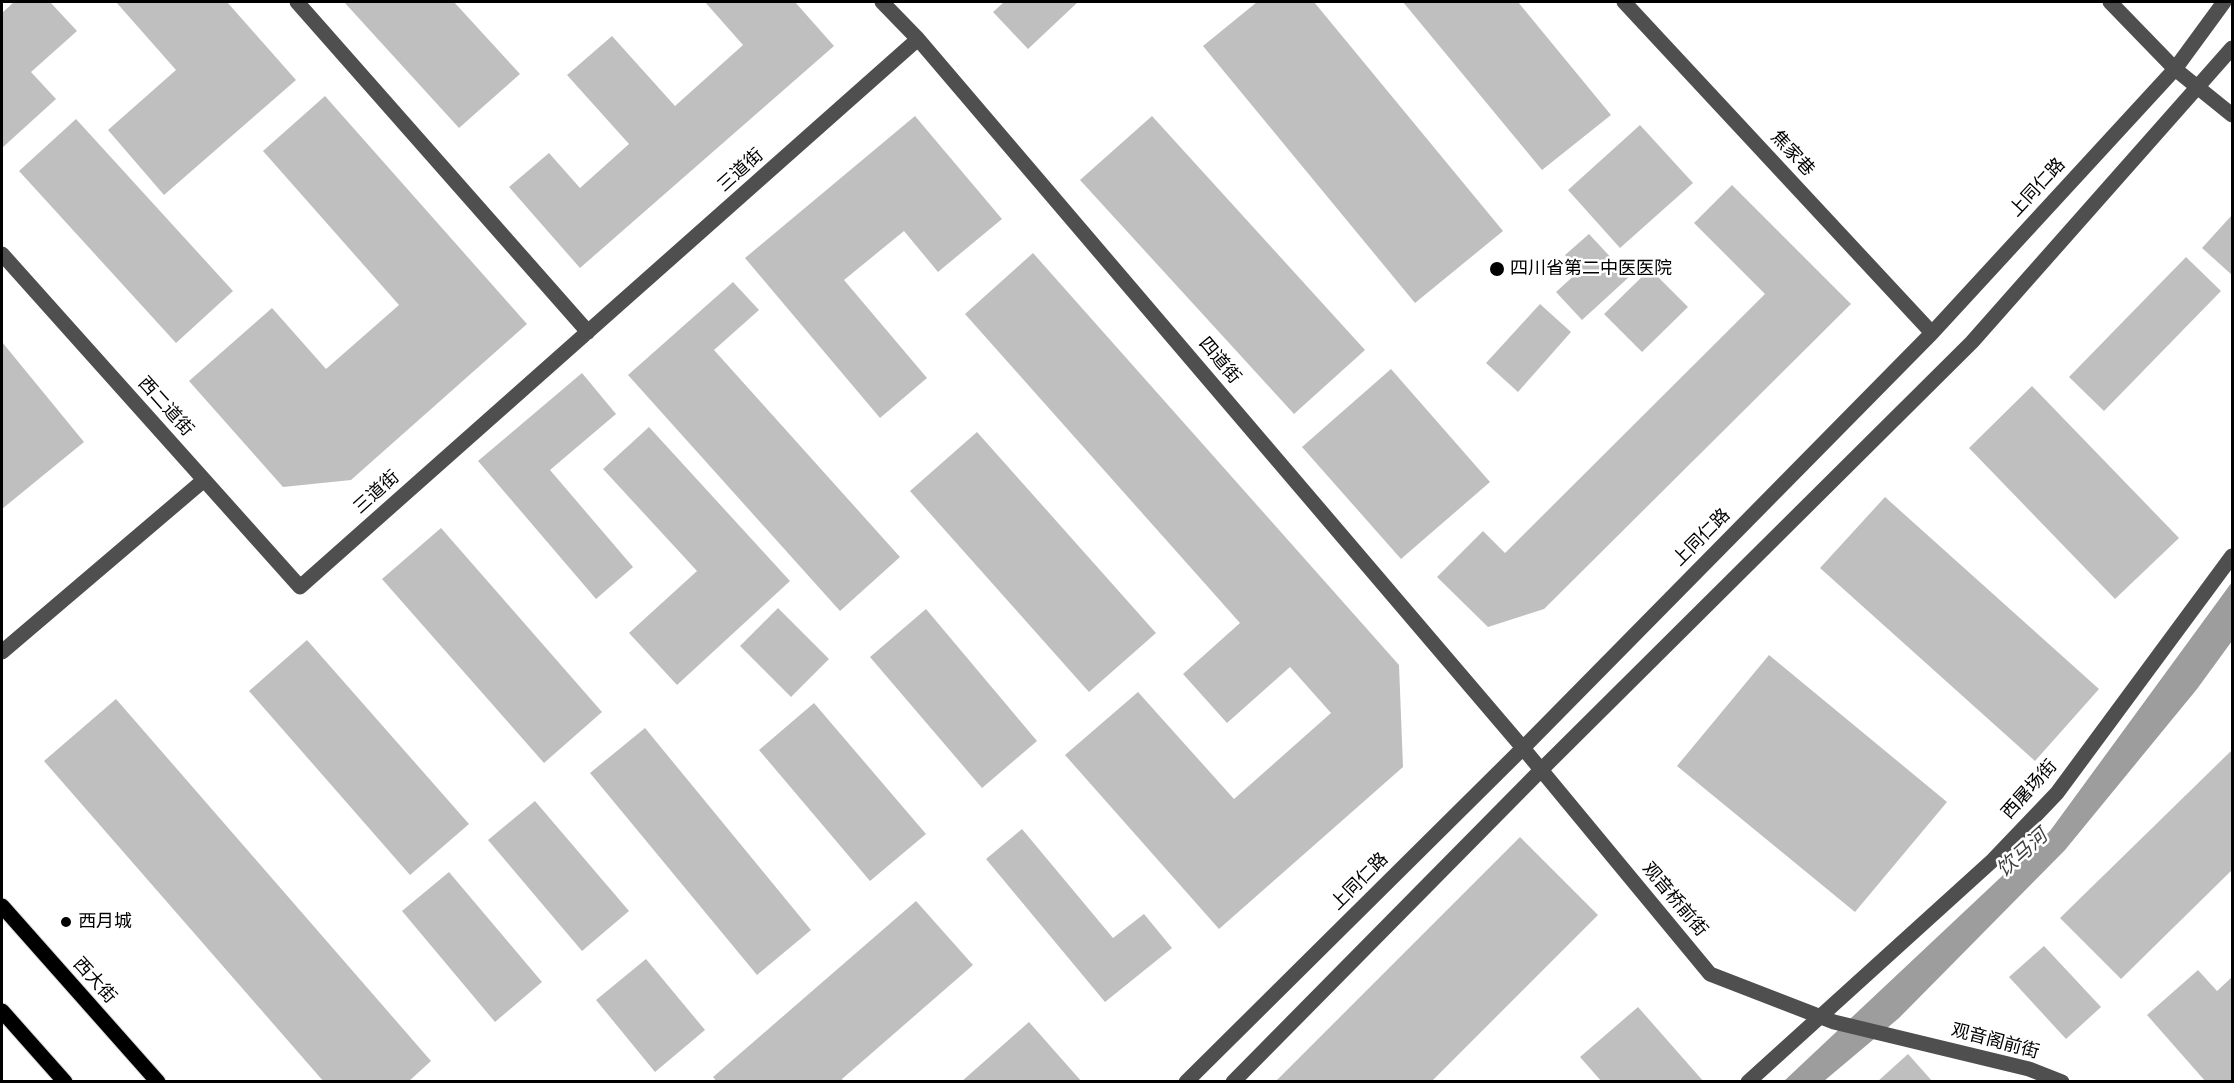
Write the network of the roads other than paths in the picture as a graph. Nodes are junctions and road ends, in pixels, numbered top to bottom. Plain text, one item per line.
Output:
1 (297, 2) edge
2 (882, 2) edge
3 (1624, 2) edge
4 (2110, 2) edge
5 (2224, 2) edge
6 (918, 39) junction
7 (2232, 48) edge
8 (2175, 69) junction
9 (2197, 88) junction
10 (2232, 115) edge
11 (2, 254) edge
12 (588, 332) junction
13 (1932, 333) junction
14 (204, 480) junction
15 (2232, 556) edge
16 (300, 587) joint
17 (2, 652) edge
18 (1523, 748) junction
19 (1541, 770) junction
20 (2, 906) edge
21 (2, 1011) edge
22 (1819, 1017) junction
23 (1834, 1022) joint
24 (2029, 1070) junction
25 (65, 1082) edge
26 (158, 1082) edge
27 (1186, 1082) edge
28 (1233, 1082) edge
29 (1748, 1082) edge
30 (2017, 1082) edge
31 (2062, 1082) edge

1 - 12 street
2 - 6 street, 四道街
3 - 13 street, 焦家巷
4 - 8 street
5 - 8 street, 上同仁路
6 - 12 street, 三道街
6 - 18 street, 四道街
7 - 9 street
8 - 9 street
8 - 13 street, 上同仁路
9 - 10 street
9 - 19 street
11 - 14 street, 西二道街
12 - 16 street, 三道街
13 - 18 street, 上同仁路
14 - 16 street, 西二道街
14 - 17 street
15 - 22 street, 西屠场街
18 - 19 street, 观音桥前街
18 - 27 street, 上同仁路
19 - 22 street, 观音桥前街
19 - 28 street
20 - 26 main road, 西大街
21 - 25 main road
22 - 23 street, 观音桥前街
22 - 29 street, 西屠场街
23 - 24 street, 观音阁前街
24 - 30 street
24 - 31 street, 观音阁前街

